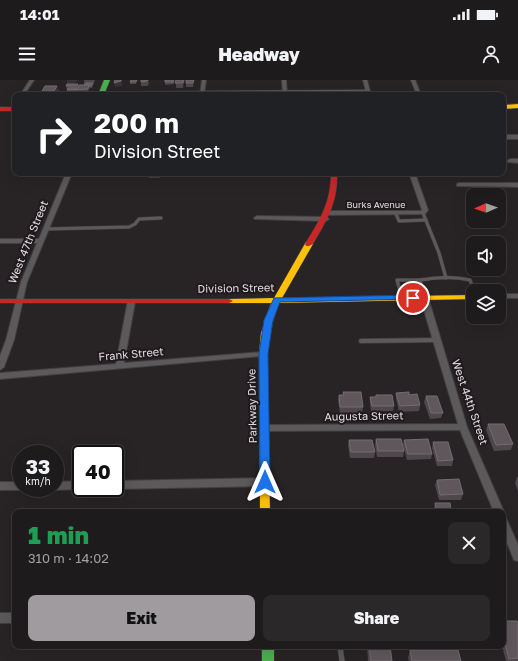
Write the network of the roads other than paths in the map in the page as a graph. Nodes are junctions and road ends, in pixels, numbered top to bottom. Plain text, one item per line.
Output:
1 (32, 80) edge
2 (107, 80) edge
3 (204, 80) edge
4 (284, 80) edge
5 (365, 80) edge
6 (413, 80) edge
7 (24, 92) edge
8 (102, 92) edge
9 (202, 92) edge
10 (285, 92) edge
11 (369, 92) edge
12 (419, 92) edge
13 (518, 106) edge
14 (506, 107) edge
15 (12, 108) edge
16 (0, 109) edge
17 (506, 137) edge
18 (518, 137) edge
19 (510, 161) dead end
20 (518, 161) edge
21 (67, 176) edge
22 (146, 176) edge
23 (158, 176) edge
24 (334, 176) edge
25 (413, 176) edge
26 (518, 184) edge
27 (459, 185) dead end
28 (423, 213) junction
29 (396, 214) junction
30 (327, 216) junction
31 (161, 218) dead end
32 (257, 218) dead end
33 (426, 220) junction
34 (46, 229) junction
35 (42, 240) junction
36 (0, 241) edge
37 (446, 278) junction
38 (420, 280) junction
39 (471, 284) edge
40 (506, 296) edge
41 (518, 296) edge
42 (466, 297) edge
43 (402, 298) junction
44 (424, 298) junction
45 (277, 299) junction
46 (0, 301) edge
47 (18, 302) junction
48 (131, 302) junction
49 (437, 340) junction
50 (361, 341) dead end
51 (264, 354) junction
52 (120, 366) junction
53 (0, 367) edge
54 (0, 376) edge
55 (463, 427) junction
56 (264, 428) junction
57 (265, 482) junction
58 (124, 485) edge
59 (0, 486) edge
60 (12, 486) edge
61 (265, 509) edge
62 (498, 509) edge
63 (506, 528) edge
64 (518, 557) edge
65 (0, 618) edge
66 (12, 618) edge
67 (268, 649) edge
68 (340, 649) edge
69 (268, 661) edge
70 (342, 661) edge

1 - 7 street
2 - 8 street
3 - 9 street
4 - 10 street
5 - 11 street
6 - 12 street
13 - 14 street
15 - 16 street
17 - 18 street
19 - 20 street
21 - 34 street, West 47th Street
22 - 23 lane
24 - 30 street, Parkway Drive
25 - 28 street
26 - 27 street
28 - 29 street, Burks Avenue
28 - 33 lane
29 - 30 street, Burks Avenue
29 - 33 lane
30 - 32 street, Burks Avenue
30 - 45 street, Parkway Drive
31 - 34 lane
33 - 37 lane
34 - 35 street, West 47th Street
35 - 36 street
35 - 47 street, West 47th Street
37 - 38 lane
37 - 39 lane
38 - 43 lane
38 - 44 lane
40 - 41 street
42 - 44 street, Division Street
43 - 44 street, Division Street
43 - 45 street, Division Street
44 - 49 street, West 44th Street
45 - 48 street, Division Street
45 - 51 street, Parkway Drive
46 - 47 street, Division Street
47 - 48 street, Division Street
47 - 53 street, West 47th Street
48 - 52 street
49 - 50 lane
49 - 55 street, West 44th Street
51 - 52 street, Frank Street
51 - 56 street, Parkway Drive
52 - 54 street, Frank Street
55 - 56 street, Augusta Street
55 - 62 street, West 44th Street
56 - 57 street, Parkway Drive
57 - 58 street
57 - 61 street, Parkway Drive
59 - 60 street
63 - 64 street
65 - 66 street
67 - 69 street
68 - 70 lane

